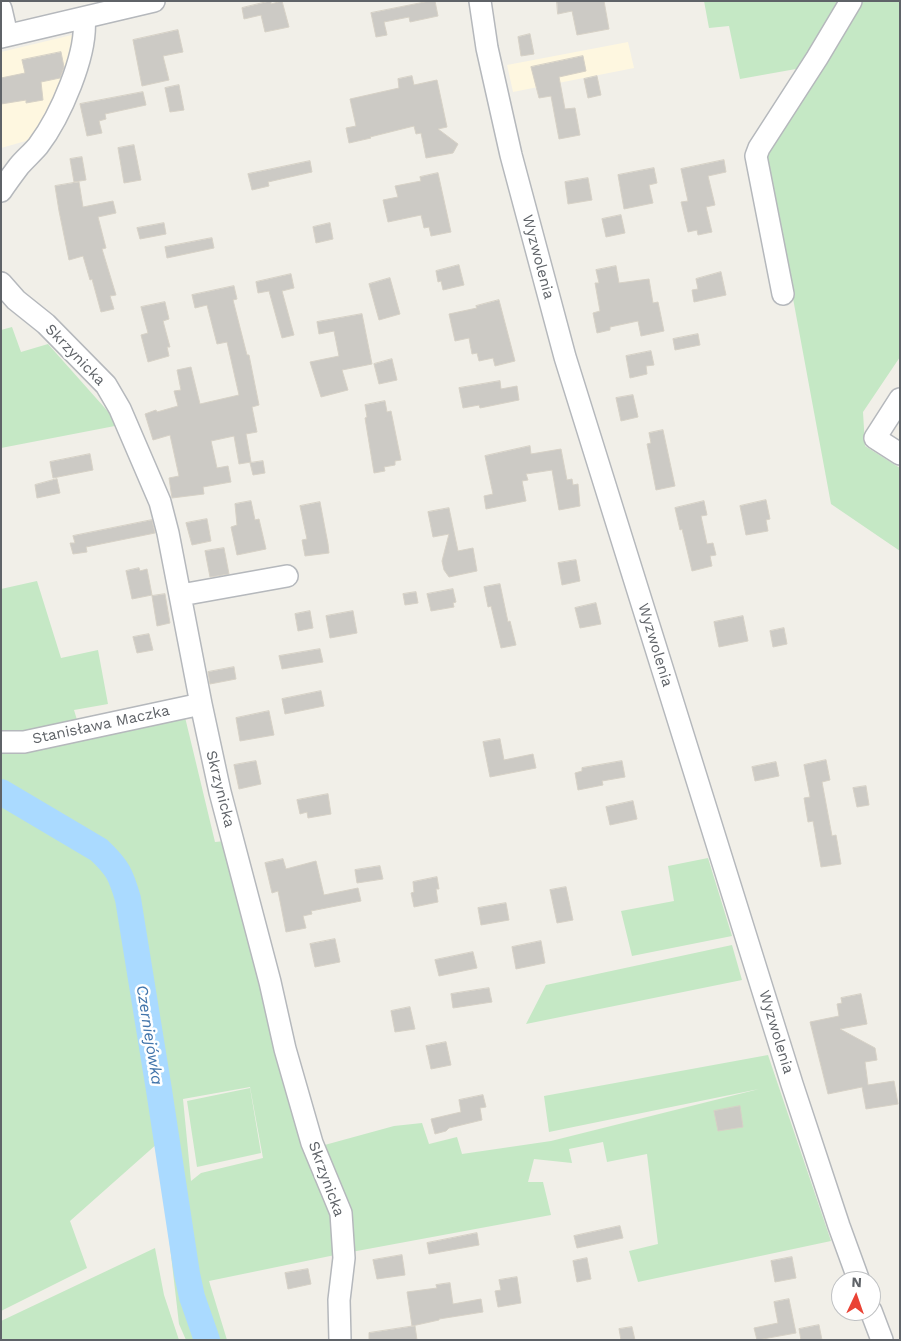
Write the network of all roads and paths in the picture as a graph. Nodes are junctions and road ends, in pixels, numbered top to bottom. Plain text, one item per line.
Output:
1 (154, 1) edge
2 (480, 1) edge
3 (851, 1) edge
4 (1, 9) edge
5 (84, 18) junction
6 (4, 36) edge
7 (1, 191) edge
8 (1, 282) edge
9 (783, 294) dead end
10 (900, 399) edge
11 (900, 454) edge
12 (287, 576) dead end
13 (181, 595) junction
14 (201, 704) junction
15 (1, 742) edge
16 (855, 1271) edge
17 (875, 1321) edge
18 (340, 1340) edge
19 (882, 1340) edge

1 - 5 street
2 - 16 street, Wyzwolenia
3 - 9 street
4 - 6 street
5 - 6 street
5 - 7 street
8 - 13 street, Skrzynicka
10 - 11 street
12 - 13 street
13 - 14 street, Skrzynicka
14 - 15 street, Stanisława Maczka
14 - 18 street, Skrzynicka
17 - 19 street

